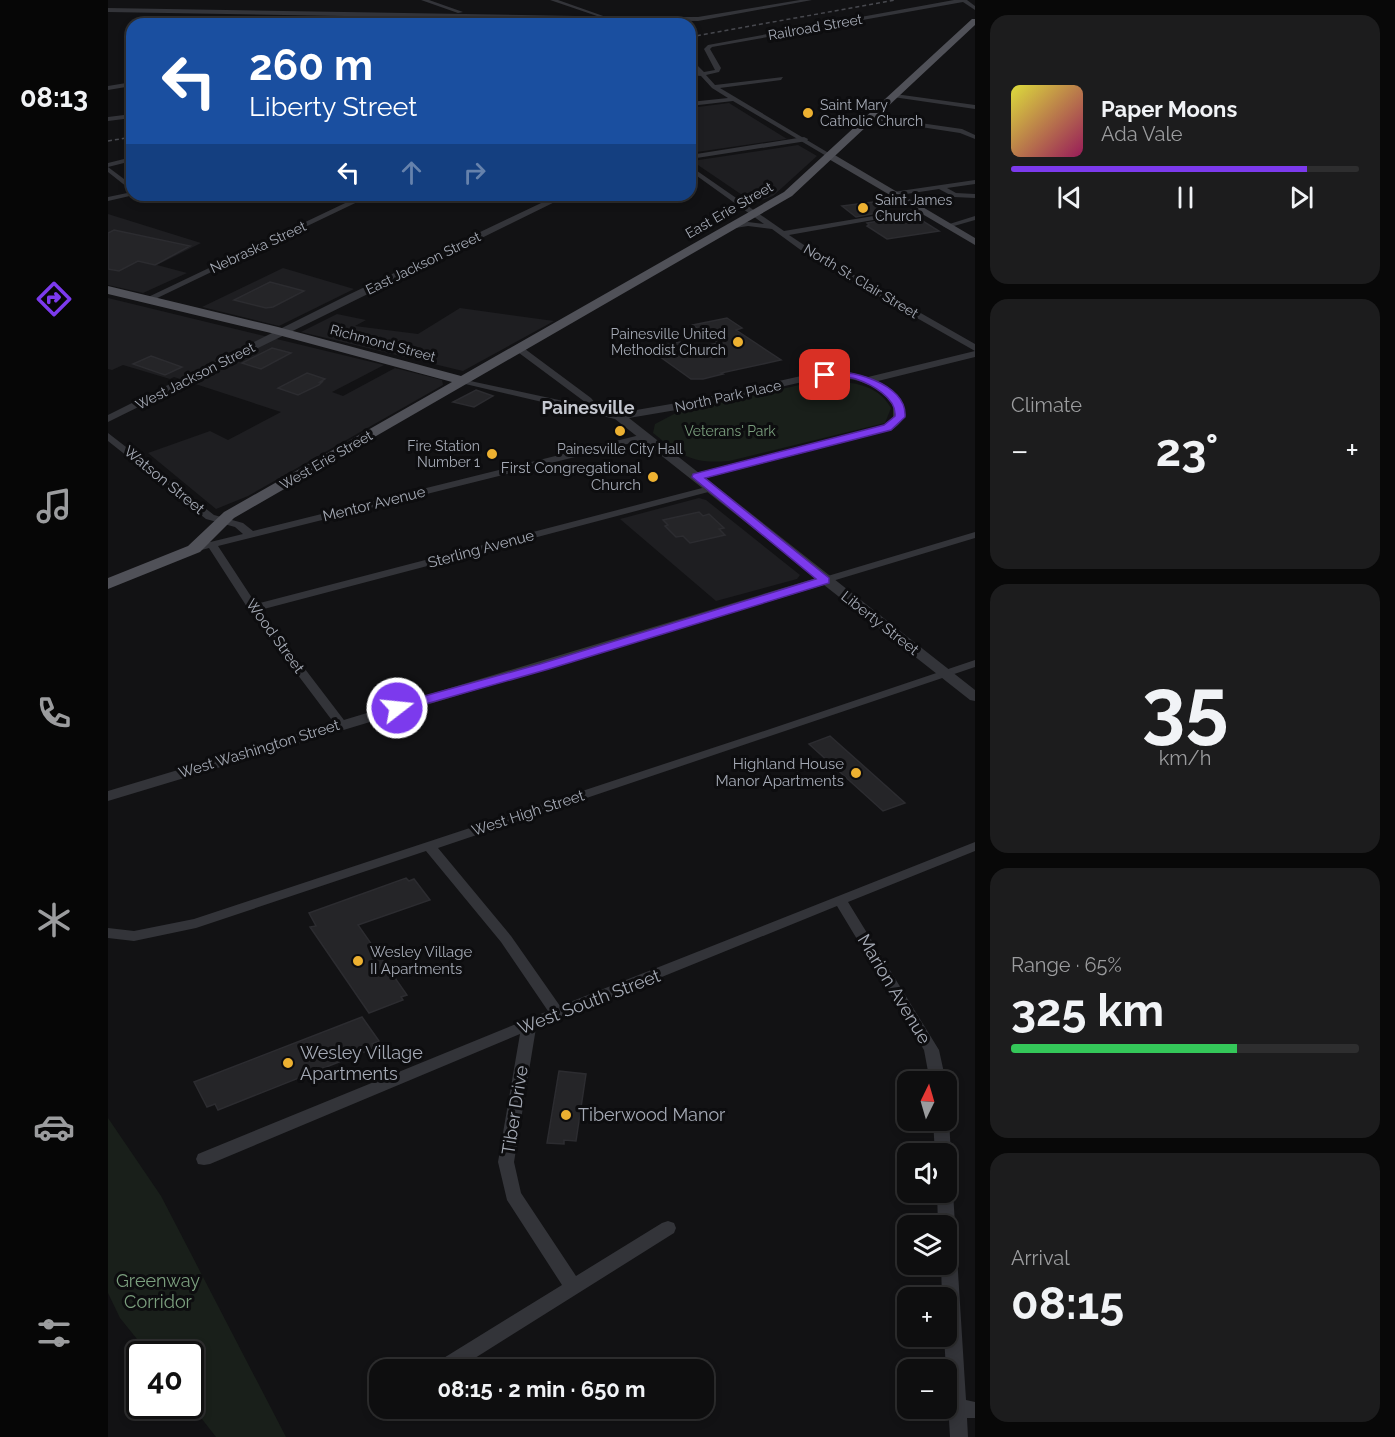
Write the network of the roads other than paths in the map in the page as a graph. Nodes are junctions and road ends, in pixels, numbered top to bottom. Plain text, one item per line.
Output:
1 (424, 0) edge
2 (554, 0) edge
3 (565, 0) edge
4 (809, 0) edge
5 (963, 0) edge
6 (975, 8) edge
7 (108, 9) edge
8 (354, 14) junction
9 (470, 16) junction
10 (359, 18) edge
11 (473, 18) edge
12 (576, 18) dead end
13 (609, 18) edge
14 (696, 19) edge
15 (975, 21) edge
16 (696, 67) edge
17 (696, 74) edge
18 (702, 74) junction
19 (781, 78) dead end
20 (126, 85) edge
21 (714, 87) junction
22 (108, 88) edge
23 (895, 96) junction
24 (732, 99) junction
25 (696, 103) edge
26 (975, 107) edge
27 (126, 117) edge
28 (871, 118) junction
29 (108, 119) edge
30 (975, 137) edge
31 (804, 139) junction
32 (696, 156) edge
33 (830, 156) junction
34 (126, 161) edge
35 (108, 167) edge
36 (696, 172) edge
37 (975, 182) edge
38 (126, 184) edge
39 (940, 187) junction
40 (893, 194) junction
41 (126, 195) edge
42 (975, 196) edge
43 (108, 199) edge
44 (355, 201) edge
45 (553, 201) edge
46 (918, 210) junction
47 (756, 213) junction
48 (975, 218) edge
49 (947, 226) junction
50 (732, 227) junction
51 (782, 231) junction
52 (975, 242) edge
53 (108, 290) edge
54 (148, 299) junction
55 (282, 333) junction
56 (518, 348) junction
57 (975, 348) edge
58 (975, 354) edge
59 (867, 380) junction
60 (465, 381) junction
61 (592, 410) junction
62 (666, 410) junction
63 (619, 416) junction
64 (108, 419) edge
65 (642, 434) junction
66 (108, 436) edge
67 (697, 477) junction
68 (709, 489) junction
69 (222, 522) junction
70 (251, 535) junction
71 (975, 535) edge
72 (212, 545) junction
73 (194, 549) junction
74 (825, 580) junction
75 (108, 584) edge
76 (253, 608) junction
77 (975, 663) edge
78 (945, 674) junction
79 (975, 697) edge
80 (341, 724) junction
81 (108, 795) edge
82 (429, 846) junction
83 (975, 846) edge
84 (840, 900) junction
85 (108, 933) edge
86 (557, 1013) junction
87 (530, 1024) junction
88 (936, 1071) edge
89 (204, 1159) dead end
90 (946, 1203) edge
91 (668, 1228) dead end
92 (573, 1286) junction
93 (457, 1359) edge
94 (966, 1409) edge
95 (959, 1437) edge

1 - 9 street
2 - 3 street
2 - 13 street
4 - 14 street
5 - 6 street
5 - 18 street, Railroad Street
7 - 8 street
8 - 9 street
8 - 10 street
9 - 11 street
9 - 12 street
15 - 23 main road, East Erie Street
16 - 18 street
17 - 18 street
18 - 21 street
19 - 21 street
20 - 22 street
21 - 24 street
23 - 26 street
23 - 28 main road, East Erie Street
24 - 25 street
24 - 31 street
27 - 29 street
28 - 30 street
28 - 33 main road, East Erie Street
31 - 32 street
31 - 33 street
33 - 40 main road
33 - 47 main road, East Erie Street
34 - 35 street
35 - 38 street
36 - 47 street, North St. Clair Street
37 - 39 street
39 - 40 street
39 - 42 street
40 - 46 main road
41 - 43 street
44 - 54 street, Nebraska Street
45 - 55 street, East Jackson Street
46 - 49 main road
46 - 51 street
47 - 50 main road, East Erie Street
47 - 51 street, North St. Clair Street
48 - 49 street
49 - 52 main road
50 - 51 street
50 - 56 main road, East Erie Street
51 - 57 street, North St. Clair Street
53 - 54 main road, Richmond Street
54 - 55 main road, Richmond Street
55 - 60 main road, Richmond Street
55 - 64 street, West Jackson Street
56 - 60 main road, East Erie Street
56 - 61 street
58 - 59 street
59 - 62 street, North Park Place
59 - 67 street
60 - 61 street, Richmond Street
60 - 69 main road, West Erie Street
61 - 63 street, Richmond Street
62 - 63 street, North Park Place
62 - 65 street, North Park Place
63 - 65 street, Richmond Street
65 - 67 street, Liberty Street
65 - 70 street, Mentor Avenue
66 - 69 street, Watson Street
67 - 68 street, Liberty Street
68 - 74 street, Liberty Street
68 - 76 street, Sterling Avenue
69 - 70 street, Watson Street
69 - 73 main road, West Erie Street
70 - 72 street, Mentor Avenue
71 - 74 street
72 - 73 street, Mentor Avenue
72 - 76 street, Wood Street
73 - 75 main road, Mentor Avenue
74 - 78 street, Liberty Street
74 - 80 street, West Washington Street
76 - 80 street, Wood Street
77 - 78 street, West High Street
78 - 79 street, Liberty Street
78 - 82 street, West High Street
80 - 81 street, West Washington Street
82 - 85 street, West High Street
82 - 86 street
83 - 84 street, West South Street
84 - 86 street, West South Street
84 - 88 street, Marion Avenue
86 - 87 street, West South Street
87 - 89 street, West South Street
87 - 92 street, Tiber Drive
90 - 94 street
91 - 92 street
92 - 93 street
94 - 95 street

